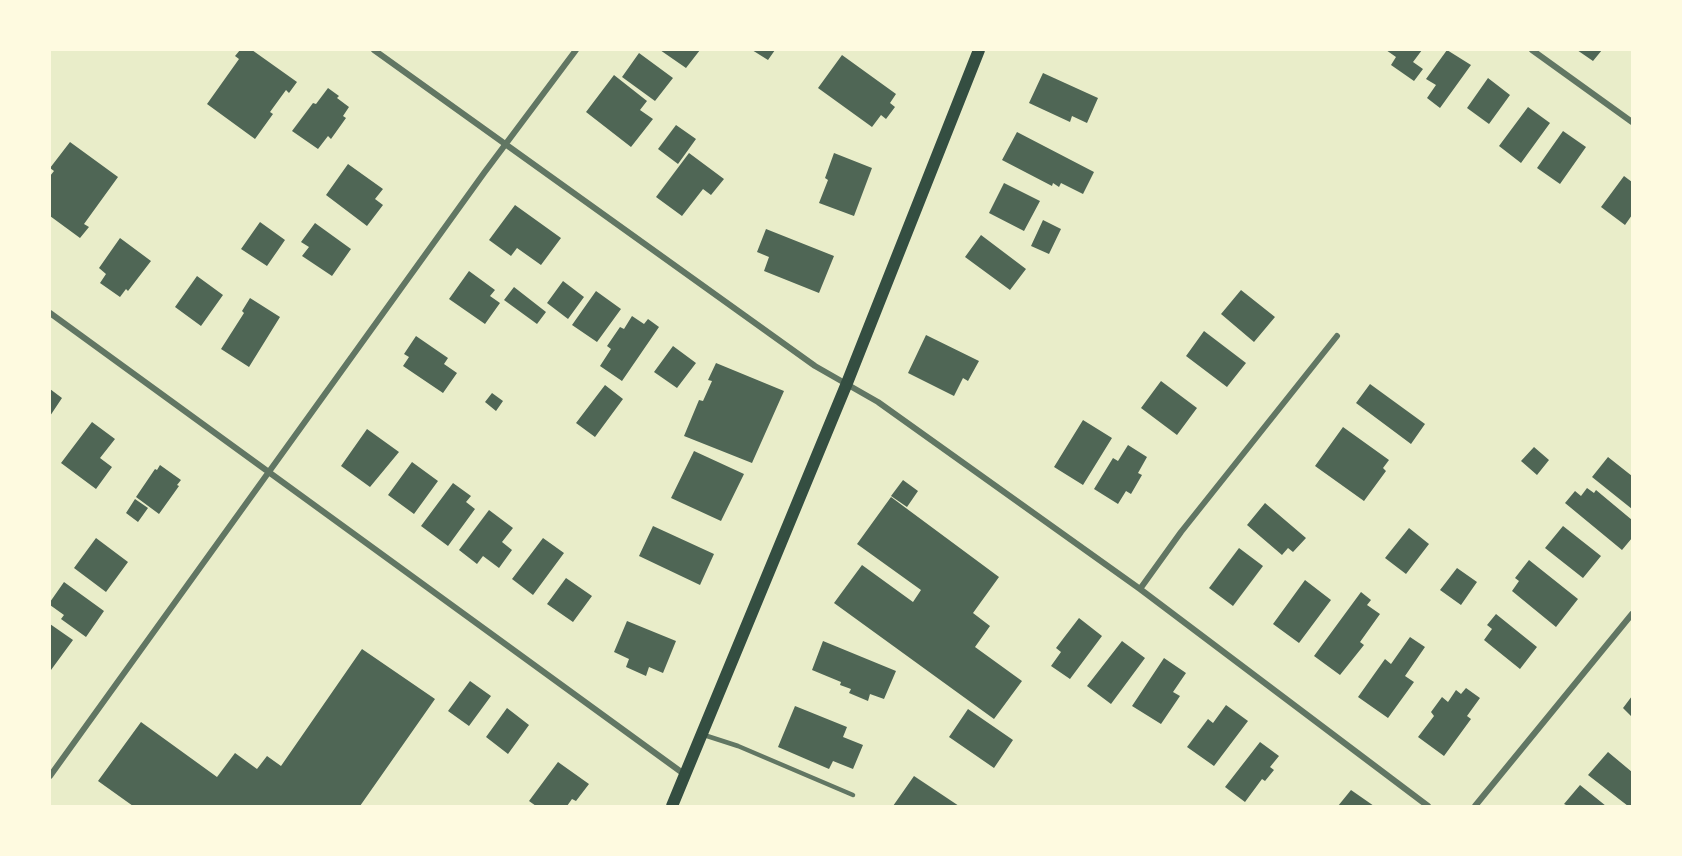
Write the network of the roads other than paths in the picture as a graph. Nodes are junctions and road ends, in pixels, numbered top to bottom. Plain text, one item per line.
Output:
1 (374, 50) edge
2 (576, 50) edge
3 (980, 50) edge
4 (1532, 50) edge
5 (1632, 122) edge
6 (505, 145) junction
7 (50, 313) edge
8 (1337, 336) dead end
9 (847, 384) junction
10 (268, 473) junction
11 (1140, 589) junction
12 (1632, 614) edge
13 (701, 735) junction
14 (684, 774) junction
15 (50, 776) edge
16 (853, 795) dead end
17 (672, 807) edge
18 (1428, 807) edge
19 (1475, 807) edge

1 - 6 street
2 - 6 street
3 - 9 main road
4 - 5 street
6 - 9 street
6 - 10 street
7 - 10 street
8 - 11 street
9 - 11 street
9 - 13 main road
10 - 14 street
10 - 15 street
11 - 18 street
12 - 19 street
13 - 14 main road
13 - 16 lane
14 - 17 main road

